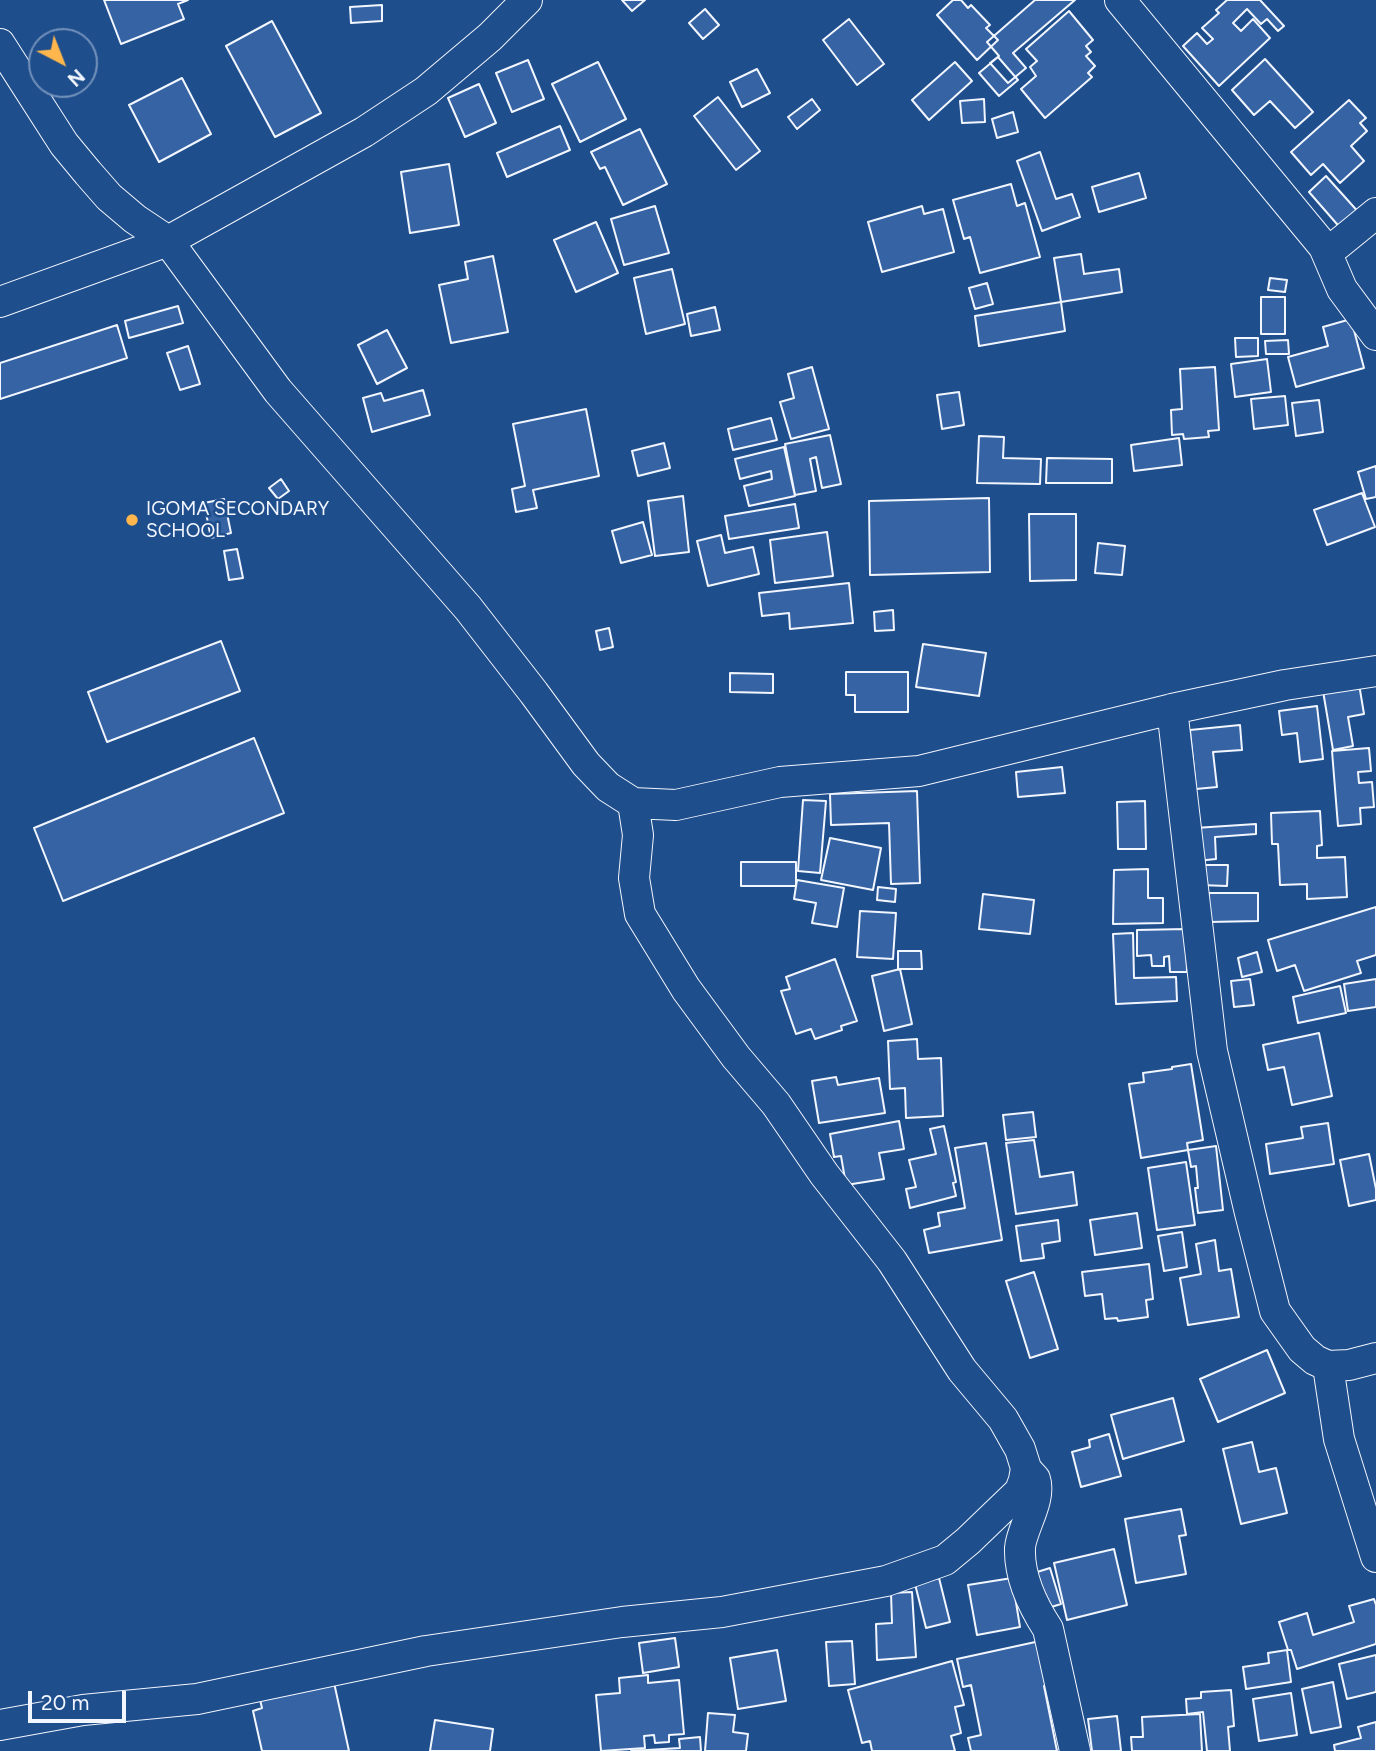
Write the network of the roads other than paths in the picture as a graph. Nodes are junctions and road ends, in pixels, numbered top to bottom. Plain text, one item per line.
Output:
1 (527, 0) edge
2 (1120, 0) edge
3 (0, 44) edge
4 (1376, 213) edge
5 (168, 241) junction
6 (1324, 247) junction
7 (0, 302) edge
8 (1376, 335) edge
9 (1376, 671) edge
10 (1172, 709) junction
11 (633, 803) junction
12 (1376, 1358) edge
13 (1328, 1366) junction
14 (1026, 1468) junction
15 (1376, 1557) edge
16 (0, 1725) edge
17 (1075, 1751) edge

1 - 5 street
2 - 6 street
3 - 5 street
4 - 6 street
5 - 7 street
5 - 11 street
6 - 8 street
9 - 10 street
10 - 11 street
10 - 13 street
11 - 14 street
12 - 13 street
13 - 15 street
14 - 16 street
14 - 17 street

